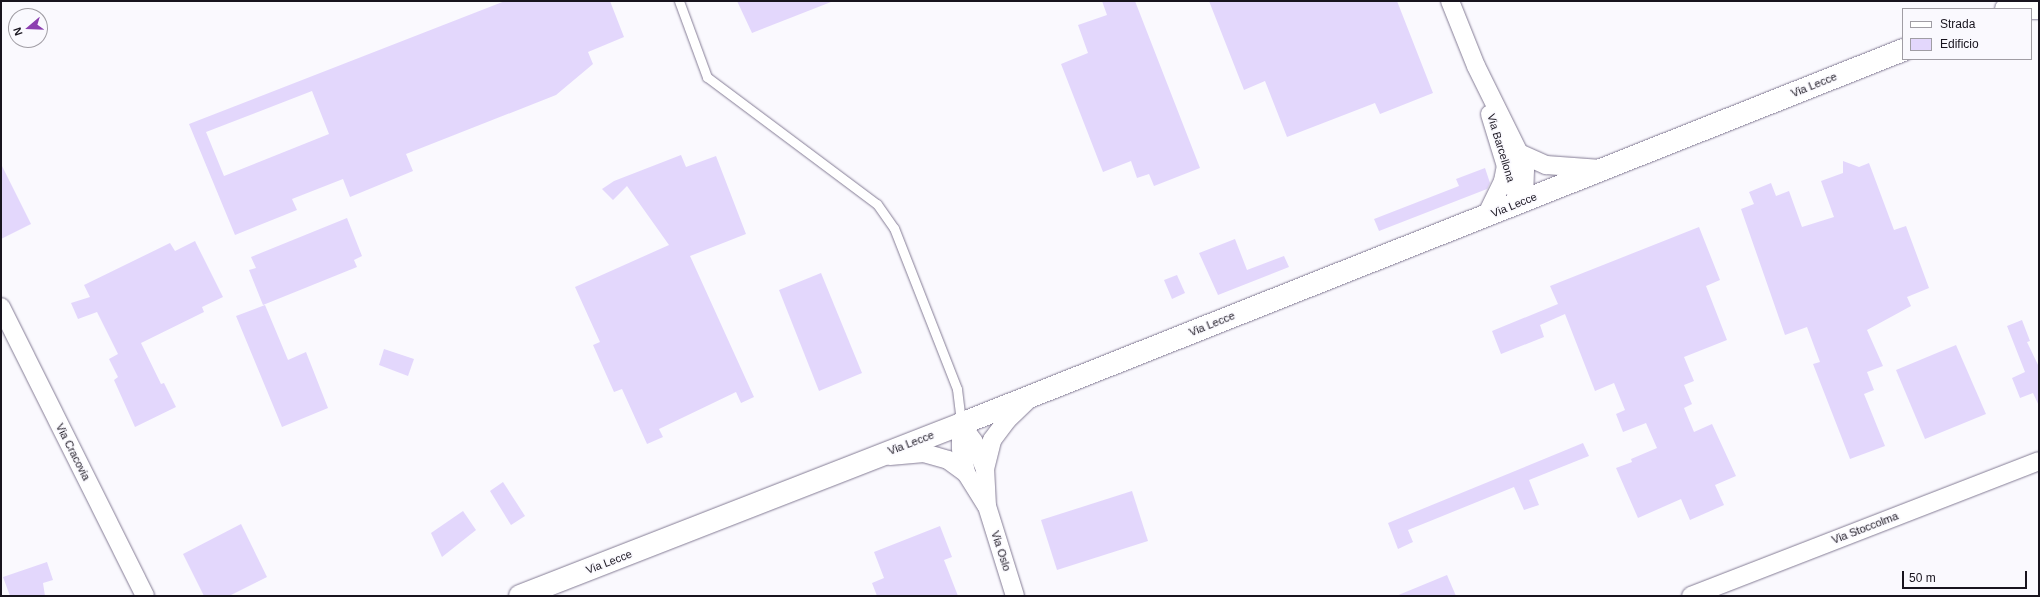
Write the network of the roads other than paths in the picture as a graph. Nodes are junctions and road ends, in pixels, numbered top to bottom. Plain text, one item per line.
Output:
1 (679, 1) edge
2 (1450, 1) edge
3 (2027, 1) edge
4 (2009, 8) edge
5 (1902, 50) edge
6 (1476, 66) junction
7 (1519, 153) junction
8 (1506, 166) junction
9 (1602, 169) junction
10 (1524, 202) junction
11 (1486, 216) junction
12 (1, 307) edge
13 (1034, 395) junction
14 (961, 424) junction
15 (871, 458) junction
16 (2039, 460) edge
17 (985, 469) junction
18 (966, 474) junction
19 (987, 506) junction
20 (145, 596) edge
21 (520, 596) edge
22 (1015, 596) edge
23 (1691, 596) edge

1 - 14 lane
2 - 6 street, Via Barcellona
3 - 4 main road
5 - 9 main road, Via Lecce
6 - 7 street, Via Barcellona
6 - 8 street, Via Barcellona
7 - 9 street, Via Barcellona
7 - 10 street, Via Barcellona
8 - 10 street, Via Barcellona
8 - 11 street
9 - 10 main road, Via Lecce
10 - 11 main road, Via Lecce
11 - 13 main road, Via Lecce
12 - 20 street, Via Cracovia
13 - 14 main road, Via Lecce
13 - 17 street
14 - 15 main road, Via Lecce
14 - 17 street
14 - 18 street
15 - 18 street
15 - 21 main road, Via Lecce
16 - 23 street, Via Stoccolma
17 - 19 street
18 - 19 street
19 - 22 street, Via Oslo

